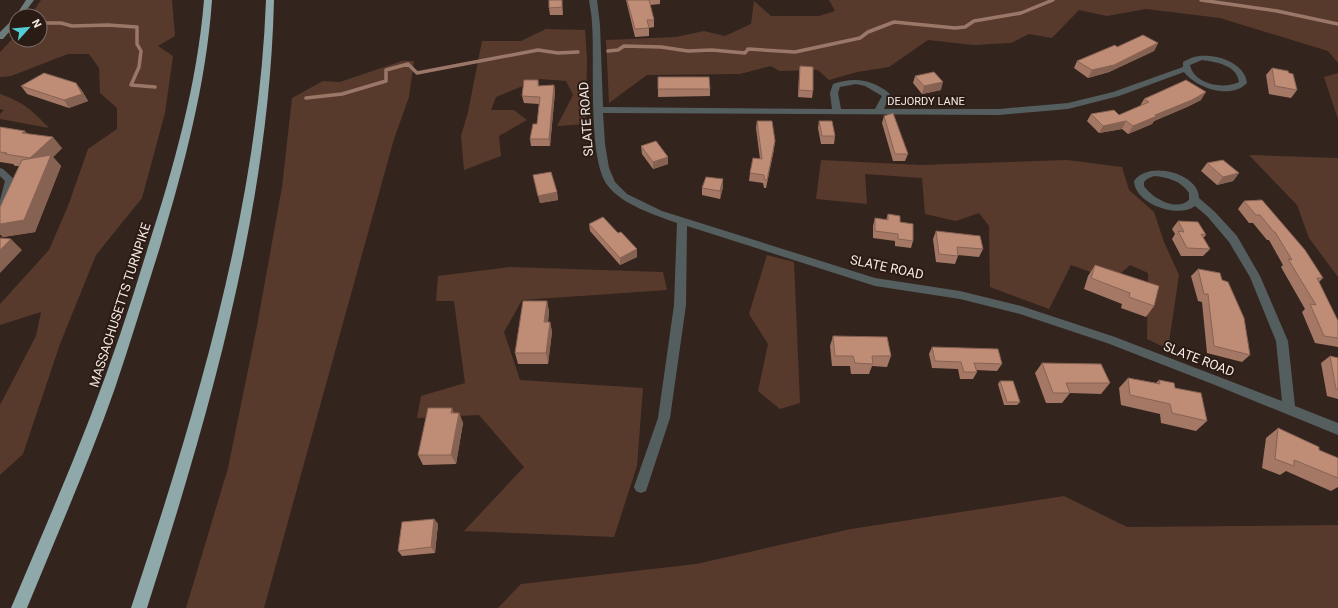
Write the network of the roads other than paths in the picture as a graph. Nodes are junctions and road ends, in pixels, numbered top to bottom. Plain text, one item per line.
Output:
1 (208, 0) edge
2 (270, 0) edge
3 (593, 0) edge
4 (8, 28) edge
5 (0, 37) edge
6 (1186, 69) junction
7 (599, 110) junction
8 (837, 112) junction
9 (878, 112) junction
10 (0, 171) edge
11 (1195, 200) junction
12 (0, 209) edge
13 (682, 221) junction
14 (1289, 410) junction
15 (1338, 429) edge
16 (641, 487) dead end
17 (19, 608) edge
18 (139, 608) edge

1 - 17 highway, MASSACHUSETTS TURNPIKE
2 - 18 highway
3 - 7 street, SLATE ROAD
4 - 5 main road
6 - 6 street, DEJORDY LANE
6 - 9 street, DEJORDY LANE
7 - 8 street
7 - 13 street, SLATE ROAD
8 - 9 street
8 - 9 street, DEJORDY LANE
10 - 12 street
11 - 11 street
11 - 14 street
13 - 14 street, SLATE ROAD
13 - 16 street
14 - 15 street, SLATE ROAD

